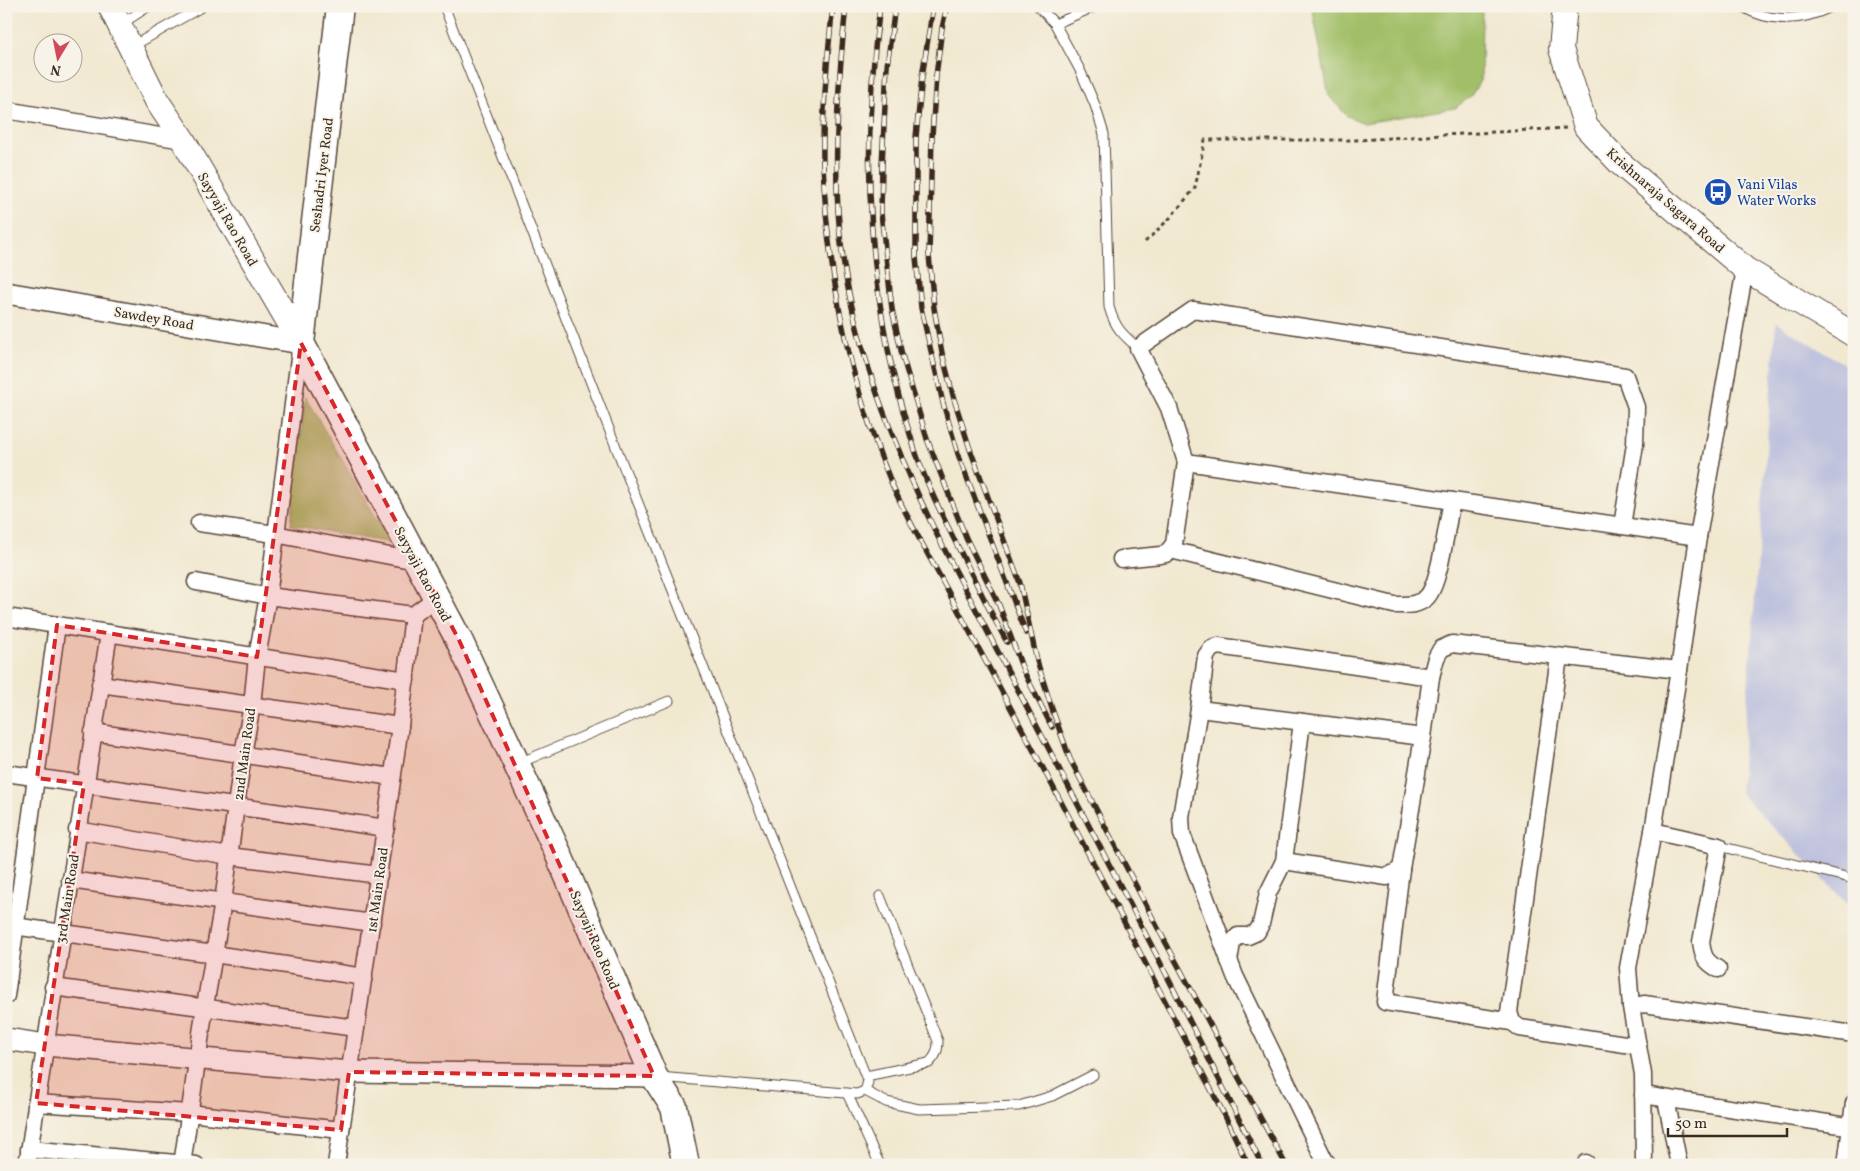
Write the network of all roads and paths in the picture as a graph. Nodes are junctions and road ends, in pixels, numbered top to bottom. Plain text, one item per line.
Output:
1 (149, 6) edge
2 (204, 6) edge
3 (340, 6) edge
4 (444, 6) edge
5 (1038, 6) edge
6 (1096, 6) edge
7 (1565, 6) edge
8 (1741, 6) edge
9 (1833, 6) edge
10 (115, 16) edge
11 (1055, 24) junction
12 (130, 47) junction
13 (6, 110) edge
14 (1586, 127) junction
15 (183, 140) junction
16 (1146, 242) dead end
17 (1745, 268) junction
18 (6, 293) edge
19 (1854, 335) edge
20 (301, 344) junction
21 (1138, 348) junction
22 (1186, 462) junction
23 (1452, 501) junction
24 (199, 523) dead end
25 (1622, 526) junction
26 (275, 534) junction
27 (1698, 537) junction
28 (1171, 550) junction
29 (1122, 559) dead end
30 (416, 561) junction
31 (196, 582) dead end
32 (268, 596) junction
33 (436, 598) junction
34 (413, 615) junction
35 (6, 617) edge
36 (58, 625) junction
37 (109, 633) junction
38 (257, 657) junction
39 (1559, 657) junction
40 (1679, 670) junction
41 (1432, 677) junction
42 (406, 680) junction
43 (100, 684) junction
44 (670, 701) dead end
45 (252, 705) junction
46 (1199, 709) junction
47 (1302, 722) junction
48 (400, 726) junction
49 (93, 732) junction
50 (1423, 737) junction
51 (243, 754) junction
52 (516, 764) junction
53 (6, 773) edge
54 (392, 777) junction
55 (37, 778) junction
56 (84, 784) junction
57 (237, 808) junction
58 (386, 828) junction
59 (77, 830) junction
60 (1653, 830) junction
61 (1719, 846) junction
62 (229, 856) junction
63 (1284, 861) junction
64 (1401, 869) junction
65 (379, 875) junction
66 (1854, 879) edge
67 (70, 880) junction
68 (880, 896) dead end
69 (223, 902) junction
70 (372, 923) junction
71 (11, 925) edge
72 (62, 933) junction
73 (214, 954) junction
74 (1229, 962) junction
75 (1718, 969) dead end
76 (364, 977) junction
77 (53, 987) junction
78 (6, 996) edge
79 (205, 1006) junction
80 (1631, 1007) junction
81 (1512, 1022) junction
82 (356, 1028) junction
83 (1854, 1034) edge
84 (6, 1040) edge
85 (45, 1045) junction
86 (1638, 1046) junction
87 (198, 1059) junction
88 (349, 1072) junction
89 (1093, 1075) dead end
90 (654, 1076) junction
91 (866, 1076) junction
92 (865, 1091) junction
93 (847, 1093) junction
94 (1643, 1095) junction
95 (1666, 1099) junction
96 (36, 1103) junction
97 (1854, 1104) edge
98 (189, 1114) junction
99 (1852, 1127) edge
100 (341, 1130) junction
101 (28, 1157) edge
102 (187, 1164) edge
103 (336, 1165) edge
104 (686, 1165) edge
105 (880, 1165) edge
106 (1329, 1165) edge
107 (1644, 1165) edge
108 (1679, 1165) edge
109 (1846, 1165) edge

1 - 10 lane
2 - 12 lane
3 - 20 main road, Seshadri Iyer Road
4 - 91 lane
5 - 11 lane
6 - 11 lane
7 - 14 main road, Krishnaraja Sagara Road
8 - 9 lane
10 - 12 main road, Sayyaji Rao Road
11 - 21 lane
12 - 15 main road, Sayyaji Rao Road
13 - 15 street
14 - 16 path
14 - 17 main road, Krishnaraja Sagara Road
15 - 20 main road, Sayyaji Rao Road
17 - 19 main road, Krishnaraja Sagara Road
17 - 27 street
18 - 20 street, Sawdey Road
20 - 26 street, 2nd Main Road
20 - 30 main road, Sayyaji Rao Road
21 - 22 street
21 - 25 street
22 - 23 street
22 - 28 street
23 - 25 street
23 - 28 street
24 - 26 street
25 - 27 street
26 - 30 street
26 - 32 street, 2nd Main Road
27 - 40 street
28 - 29 street
30 - 33 main road, Sayyaji Rao Road
31 - 32 street
32 - 34 street
32 - 38 street, 2nd Main Road
33 - 34 street
33 - 52 main road, Sayyaji Rao Road
34 - 42 street, 1st Main Road
35 - 36 street
36 - 37 street
36 - 55 street
37 - 38 street
37 - 43 street, 3rd Main Road
38 - 42 street
38 - 45 street, 2nd Main Road
39 - 40 street
39 - 41 street
39 - 81 street
40 - 60 street
41 - 46 street
41 - 50 street
42 - 48 street, 1st Main Road
43 - 45 street
43 - 49 street, 3rd Main Road
44 - 52 lane
45 - 48 street
45 - 51 street, 2nd Main Road
46 - 47 street
46 - 74 street
47 - 50 street
47 - 63 street
48 - 54 street, 1st Main Road
49 - 51 street
49 - 56 street, 3rd Main Road
50 - 64 street
51 - 54 street
51 - 57 street, 2nd Main Road
52 - 90 main road, Sayyaji Rao Road
53 - 55 street
54 - 58 street, 1st Main Road
55 - 56 street
55 - 71 street
56 - 57 street
56 - 59 street, 3rd Main Road
57 - 58 street
57 - 62 street, 2nd Main Road
58 - 65 street, 1st Main Road
59 - 62 street
59 - 67 street, 3rd Main Road
60 - 61 street
60 - 80 street
61 - 66 lane
61 - 75 street
62 - 65 street
62 - 69 street, 2nd Main Road
63 - 64 street
63 - 74 street
64 - 81 street
65 - 70 street, 1st Main Road
67 - 69 street
67 - 72 street, 3rd Main Road
68 - 91 lane
69 - 70 street
69 - 73 street, 2nd Main Road
70 - 76 street, 1st Main Road
71 - 72 street
71 - 78 street
72 - 73 street
72 - 77 street, 3rd Main Road
73 - 76 street
73 - 79 street, 2nd Main Road
74 - 106 street
76 - 82 street, 1st Main Road
77 - 79 street
77 - 85 street, 3rd Main Road
79 - 82 street
79 - 87 street, 2nd Main Road
80 - 83 street
80 - 86 street
81 - 86 street
82 - 88 street, 1st Main Road
84 - 85 street
85 - 87 street
85 - 96 street, 3rd Main Road
86 - 94 street
87 - 88 street
87 - 98 street, 2nd Main Road
88 - 90 street
88 - 100 street, 1st Main Road
89 - 92 lane
90 - 93 lane
90 - 104 main road, Sayyaji Rao Road
91 - 92 lane
92 - 93 lane
93 - 105 lane
94 - 95 street
94 - 107 street
95 - 99 street
95 - 108 street
96 - 98 street
96 - 101 street, 3rd Main Road
97 - 99 street
98 - 100 street
98 - 102 street, 2nd Main Road
99 - 109 street
100 - 103 street, 1st Main Road
101 - 102 street

